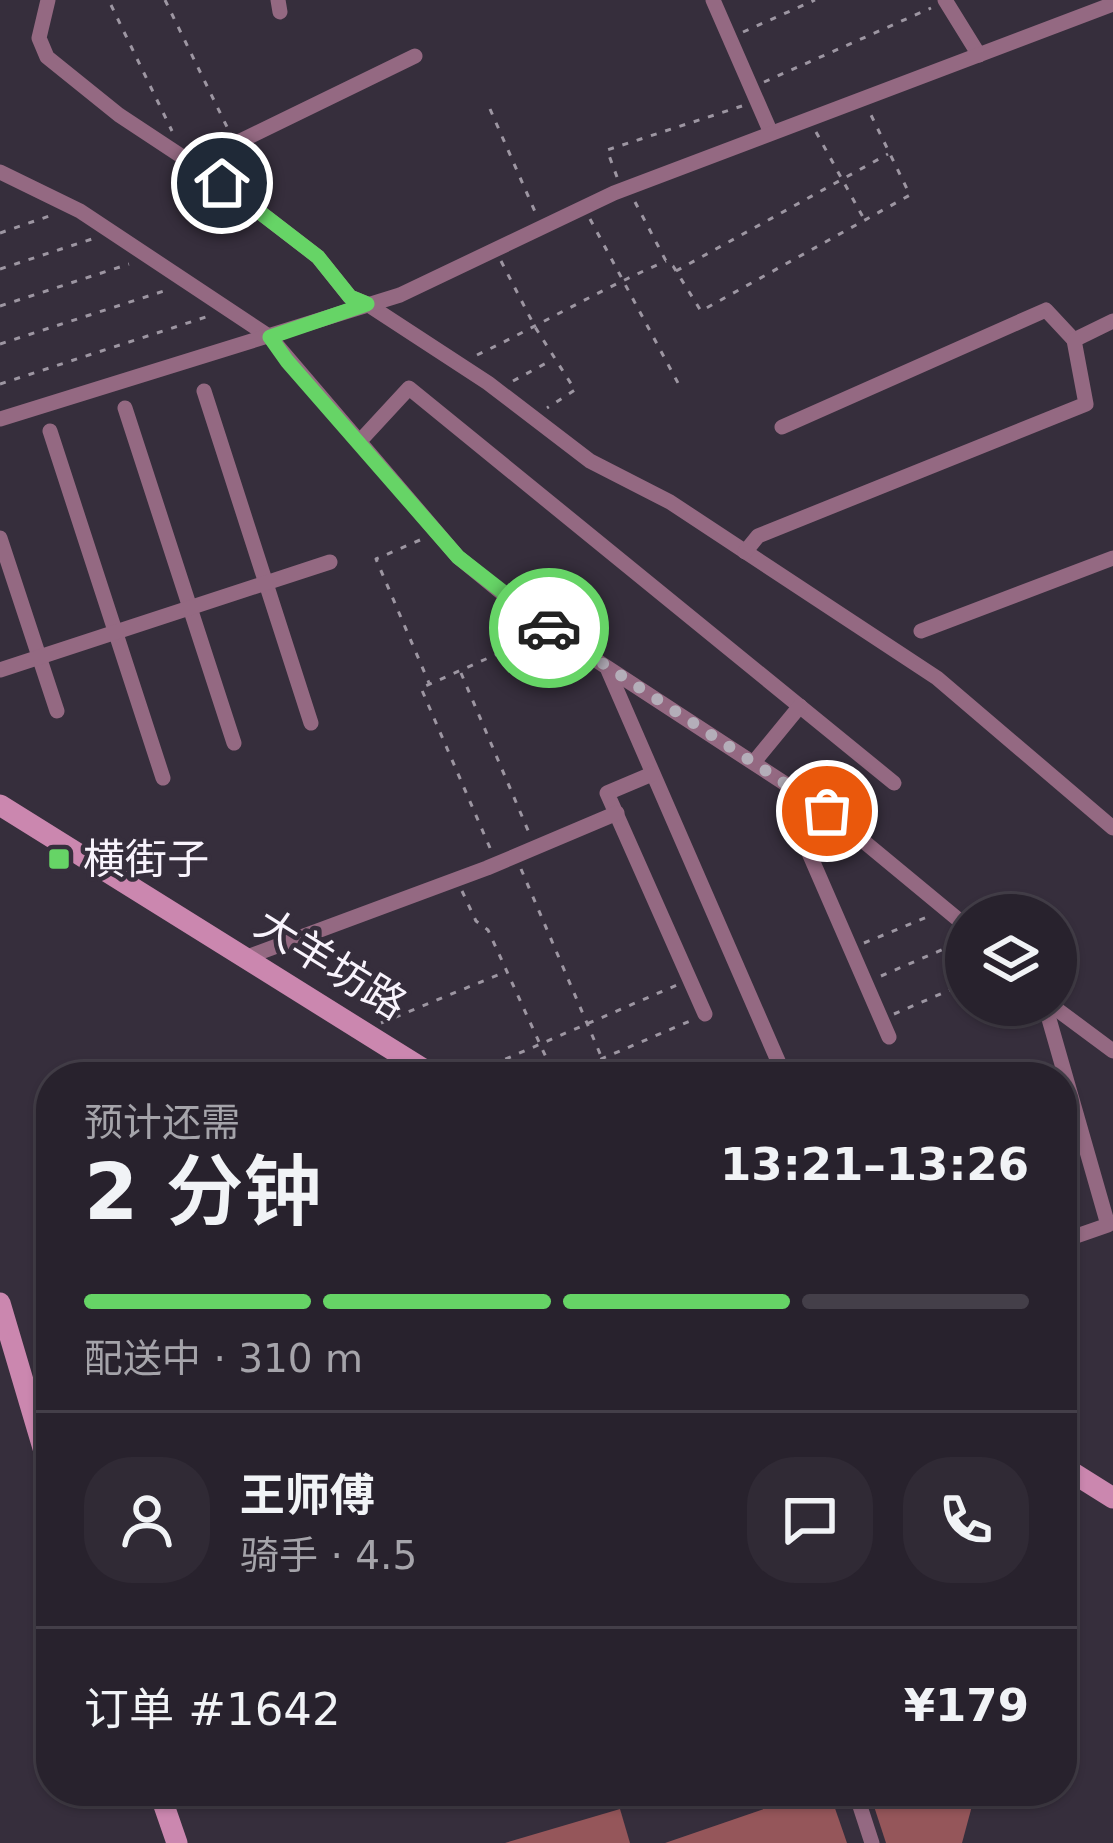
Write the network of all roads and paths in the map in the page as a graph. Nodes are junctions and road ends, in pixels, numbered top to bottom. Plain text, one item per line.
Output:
1 (48, 0) edge
2 (165, 0) edge
3 (712, 0) edge
4 (815, 0) edge
5 (945, 1) edge
6 (1113, 4) edge
7 (111, 5) dead end
8 (730, 38) junction
9 (980, 55) junction
10 (415, 56) dead end
11 (755, 94) junction
12 (865, 100) junction
13 (490, 109) dead end
14 (810, 120) junction
15 (771, 133) junction
16 (236, 143) junction
17 (890, 154) junction
18 (189, 162) junction
19 (0, 172) edge
20 (842, 180) junction
21 (624, 189) junction
22 (584, 207) junction
23 (74, 208) junction
24 (865, 220) junction
25 (541, 227) junction
26 (112, 232) junction
27 (0, 233) edge
28 (495, 249) junction
29 (150, 257) junction
30 (666, 262) junction
31 (0, 269) edge
32 (676, 272) junction
33 (620, 281) junction
34 (188, 284) junction
35 (367, 304) junction
36 (0, 306) edge
37 (226, 310) junction
38 (1113, 321) edge
39 (535, 327) junction
40 (270, 337) junction
41 (1074, 340) junction
42 (0, 344) edge
43 (554, 359) junction
44 (459, 364) junction
45 (679, 383) dead end
46 (0, 384) edge
47 (496, 390) junction
48 (204, 391) dead end
49 (125, 408) dead end
50 (532, 417) junction
51 (0, 419) edge
52 (782, 427) dead end
53 (50, 431) dead end
54 (360, 441) junction
55 (438, 533) junction
56 (0, 538) edge
57 (746, 552) junction
58 (1113, 558) edge
59 (330, 562) dead end
60 (266, 583) junction
61 (190, 608) junction
62 (551, 630) junction
63 (921, 631) dead end
64 (115, 632) junction
65 (39, 657) junction
66 (607, 668) junction
67 (0, 670) edge
68 (460, 671) junction
69 (429, 684) junction
70 (800, 706) junction
71 (57, 711) dead end
72 (311, 723) dead end
73 (233, 743) dead end
74 (754, 762) junction
75 (652, 774) junction
76 (163, 778) dead end
77 (894, 784) dead end
78 (798, 792) junction
79 (0, 805) edge
80 (617, 813) junction
81 (1113, 828) edge
82 (536, 848) junction
83 (516, 856) junction
84 (497, 864) junction
85 (456, 879) junction
86 (945, 909) joint
87 (863, 944) dead end
88 (945, 949) edge
89 (248, 957) junction
90 (506, 971) junction
91 (879, 976) dead end
92 (690, 979) junction
93 (945, 992) edge
94 (705, 1014) joint
95 (892, 1014) dead end
96 (588, 1024) junction
97 (1054, 1026) edge
98 (1077, 1026) edge
99 (362, 1030) junction
100 (889, 1037) dead end
101 (540, 1045) junction
102 (1113, 1051) edge
103 (602, 1058) junction
104 (412, 1062) edge
105 (500, 1062) edge
106 (549, 1062) edge
107 (593, 1062) edge
108 (604, 1062) edge
109 (778, 1062) edge
110 (1064, 1062) edge
111 (1077, 1111) edge
112 (1077, 1236) edge
113 (0, 1303) edge
114 (36, 1424) edge
115 (1077, 1475) edge
116 (1113, 1498) edge
117 (164, 1806) edge
118 (861, 1806) edge
119 (177, 1843) edge
120 (872, 1843) edge

1 - 18 street
2 - 16 path
3 - 8 street
4 - 8 path
5 - 9 street
5 - 11 path
6 - 9 street
7 - 18 path
8 - 11 street
9 - 12 street
10 - 16 street
11 - 15 street
11 - 21 path
12 - 14 street
12 - 17 path
13 - 25 path
14 - 15 street
14 - 20 path
15 - 21 street
16 - 18 street
17 - 20 path
17 - 24 path
18 - 35 street
19 - 23 street
20 - 24 path
20 - 32 path
21 - 22 street
21 - 30 path
22 - 25 street
22 - 33 path
23 - 26 street
23 - 27 path
24 - 32 path
25 - 28 street
26 - 29 street
26 - 31 path
28 - 35 street
28 - 39 path
29 - 34 street
29 - 36 path
30 - 32 path
30 - 33 path
33 - 39 path
33 - 45 path
34 - 37 street
34 - 42 path
35 - 40 street
35 - 44 street
37 - 40 street
37 - 46 path
38 - 41 street
39 - 43 path
39 - 44 path
40 - 51 street
40 - 54 street
41 - 52 street
41 - 57 street
43 - 47 path
43 - 50 path
44 - 47 street
47 - 50 street
48 - 60 street
49 - 61 street
50 - 57 street
53 - 64 street
54 - 55 street
54 - 70 street
55 - 62 street
55 - 69 path
56 - 65 street
57 - 81 street
58 - 63 street
59 - 60 street
60 - 61 street
60 - 72 street
61 - 64 street
61 - 73 street
62 - 66 street
62 - 68 path
64 - 65 street
64 - 76 street
65 - 67 street
65 - 71 street
66 - 74 street
66 - 75 street
68 - 69 path
68 - 82 path
69 - 84 path
70 - 74 street
70 - 77 street
74 - 78 street
75 - 80 street
75 - 109 street
78 - 86 street
78 - 100 street
79 - 89 main road, 大羊坊路
80 - 82 street
80 - 92 street
82 - 83 street
83 - 84 street
83 - 96 path
84 - 85 street
85 - 89 street
85 - 90 path
86 - 87 path
88 - 91 path
89 - 99 main road, 大羊坊路
90 - 99 path
90 - 101 path
92 - 94 street
92 - 96 path
93 - 95 path
94 - 103 path
96 - 101 path
96 - 103 path
97 - 110 street
98 - 102 street
99 - 104 main road, 大羊坊路
101 - 105 path
101 - 106 path
103 - 107 path
103 - 108 path
111 - 112 street
113 - 114 main road
115 - 116 main road
117 - 119 main road
118 - 120 street

